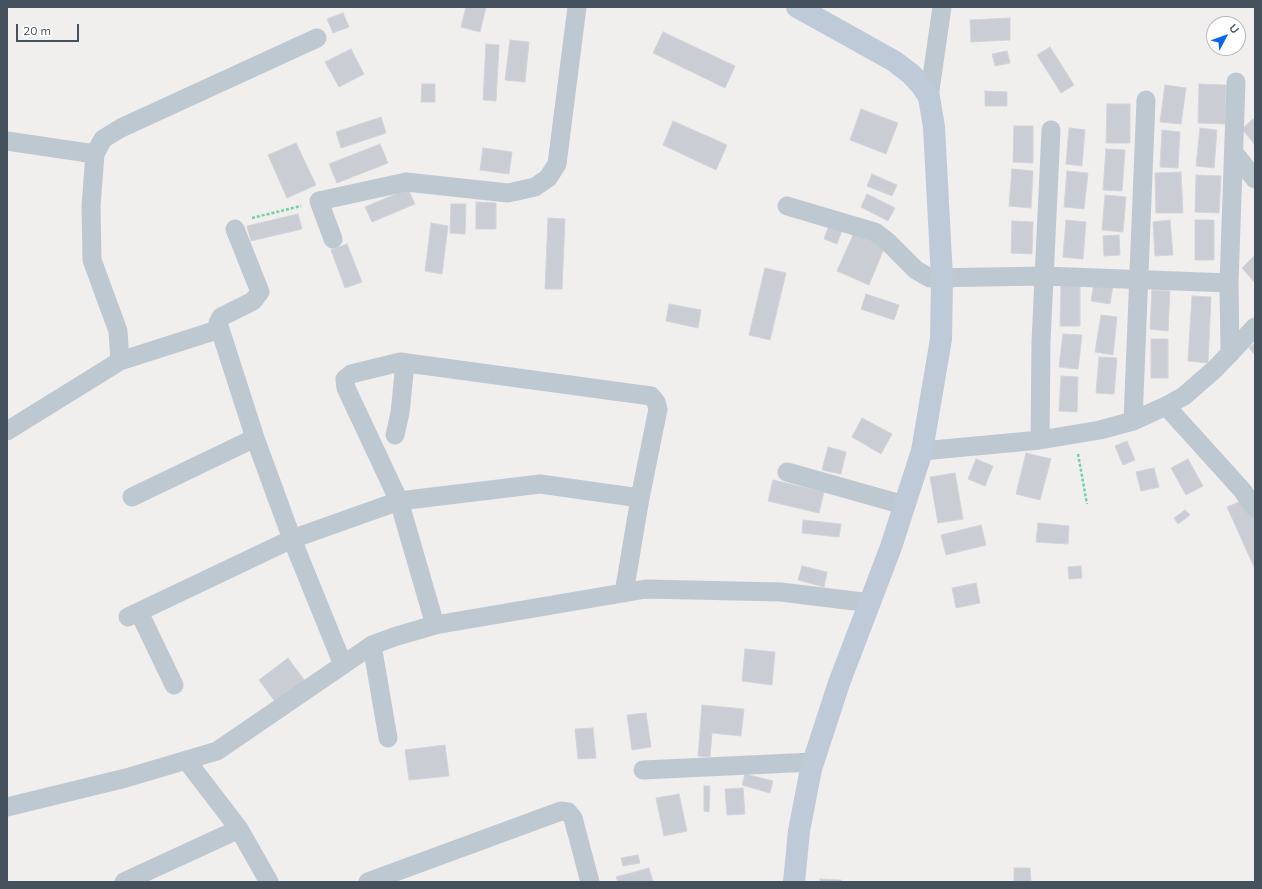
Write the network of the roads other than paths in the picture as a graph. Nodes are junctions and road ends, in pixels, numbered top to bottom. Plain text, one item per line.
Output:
1 (577, 7) edge
2 (797, 7) edge
3 (942, 7) edge
4 (317, 38) dead end
5 (1236, 82) dead end
6 (928, 97) junction
7 (1146, 100) dead end
8 (1050, 130) dead end
9 (7, 141) edge
10 (95, 154) junction
11 (1235, 154) junction
12 (1255, 178) edge
13 (787, 206) dead end
14 (235, 229) road end
15 (332, 239) dead end
16 (1045, 276) junction
17 (942, 278) junction
18 (1138, 279) junction
19 (1229, 283) junction
20 (1255, 327) edge
21 (220, 328) junction
22 (1230, 354) junction
23 (120, 361) junction
24 (405, 363) junction
25 (1166, 406) junction
26 (1133, 421) junction
27 (7, 431) edge
28 (395, 435) dead end
29 (255, 438) junction
30 (1040, 440) junction
31 (922, 451) junction
32 (787, 472) dead end
33 (132, 497) dead end
34 (640, 498) junction
35 (399, 501) junction
36 (904, 506) junction
37 (1255, 508) edge
38 (292, 539) junction
39 (624, 593) junction
40 (871, 603) junction
41 (435, 625) junction
42 (372, 645) junction
43 (343, 665) junction
44 (174, 685) dead end
45 (388, 738) dead end
46 (187, 761) junction
47 (813, 762) junction
48 (643, 770) dead end
49 (7, 807) edge
50 (239, 829) junction
51 (124, 882) edge
52 (269, 882) edge
53 (368, 882) edge
54 (590, 882) edge
55 (794, 882) edge

1 - 15 street
2 - 6 street
3 - 6 street
4 - 10 street
5 - 11 street
6 - 17 street
7 - 18 street
8 - 16 street
9 - 10 street
10 - 23 street
11 - 12 street
11 - 19 street
13 - 17 street
14 - 21 street
16 - 17 street
16 - 18 street
16 - 30 street
17 - 31 street
18 - 19 street
18 - 26 street
19 - 22 street
20 - 22 street
21 - 23 street
21 - 29 street
22 - 25 street
23 - 27 street
24 - 28 street
24 - 34 street
24 - 35 street
25 - 26 street
25 - 37 street
26 - 30 street
29 - 33 street
29 - 38 street
30 - 31 street
31 - 36 street
32 - 36 street
34 - 35 street
34 - 39 street
35 - 38 street
35 - 41 street
36 - 40 street
38 - 43 street
38 - 44 street
39 - 40 street
39 - 41 street
40 - 47 street
41 - 42 street
42 - 43 street
42 - 45 street
43 - 46 street
46 - 49 street
46 - 50 street
47 - 48 street
47 - 55 street
50 - 51 street
50 - 52 street
53 - 54 street

